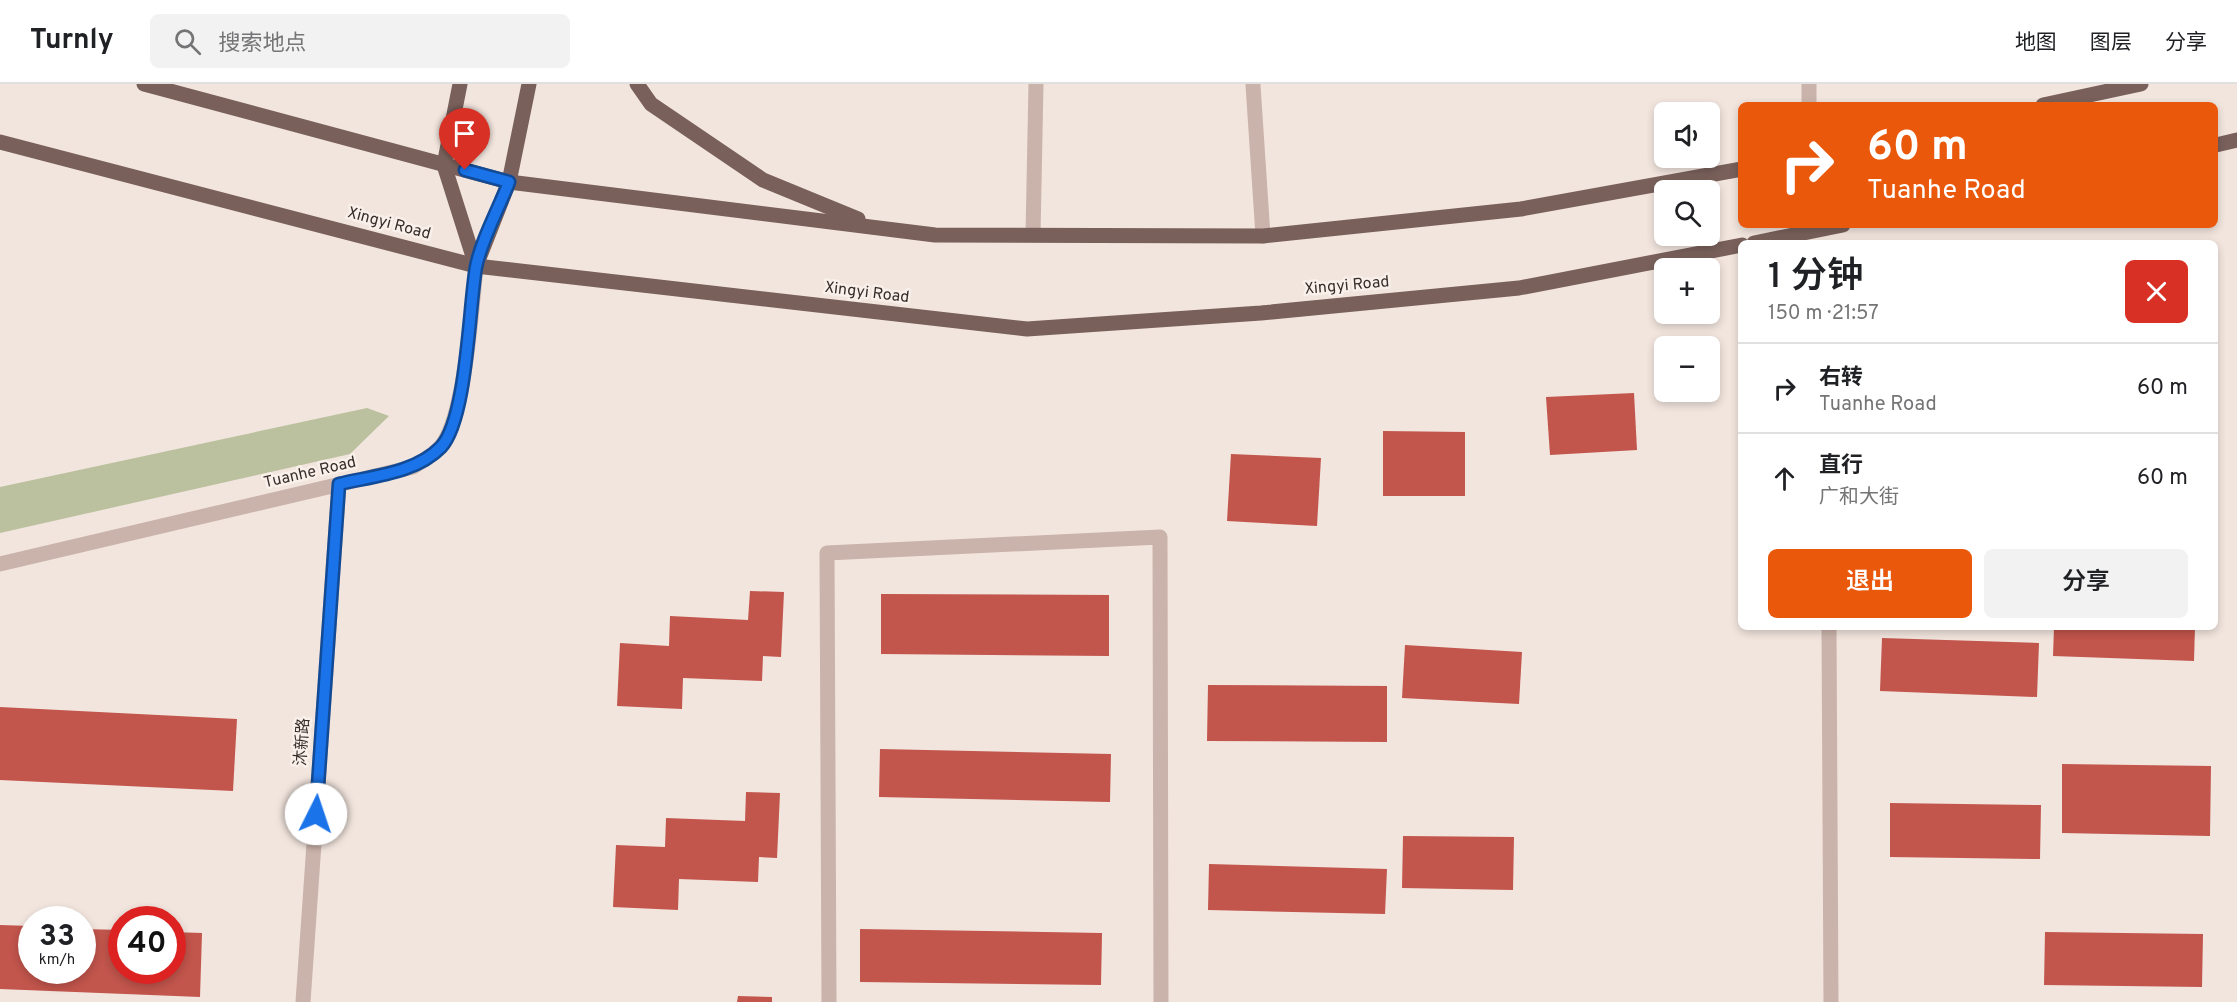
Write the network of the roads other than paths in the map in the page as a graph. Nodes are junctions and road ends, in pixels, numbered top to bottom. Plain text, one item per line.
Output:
1 (144, 84) edge
2 (460, 84) edge
3 (529, 84) edge
4 (637, 84) edge
5 (1036, 84) edge
6 (1250, 84) edge
7 (1809, 84) edge
8 (2141, 84) edge
9 (1809, 102) edge
10 (2057, 102) edge
11 (2237, 140) edge
12 (0, 142) edge
13 (2218, 145) edge
14 (444, 165) junction
15 (1738, 170) edge
16 (509, 182) junction
17 (878, 227) junction
18 (1830, 228) edge
19 (1805, 234) edge
20 (1033, 235) junction
21 (1263, 236) junction
22 (1771, 240) edge
23 (1738, 246) edge
24 (476, 266) junction
25 (339, 484) junction
26 (0, 564) edge
27 (1829, 630) edge
28 (303, 1002) edge
29 (829, 1002) edge
30 (1161, 1002) edge
31 (1831, 1002) edge

1 - 14 main road
2 - 14 main road
3 - 16 main road
4 - 17 main road
5 - 20 street
6 - 21 street
7 - 9 street
8 - 10 main road
11 - 13 main road
12 - 24 main road, Xingyi Road
14 - 16 main road
14 - 24 main road
15 - 21 main road
16 - 17 main road
16 - 24 main road
17 - 20 main road
18 - 19 main road
19 - 22 main road
20 - 21 main road
23 - 24 main road, Xingyi Road
24 - 25 street, Tuanhe Road
25 - 26 street, Tuanhe Road
25 - 28 street, 沐新路
27 - 31 street
29 - 30 street

